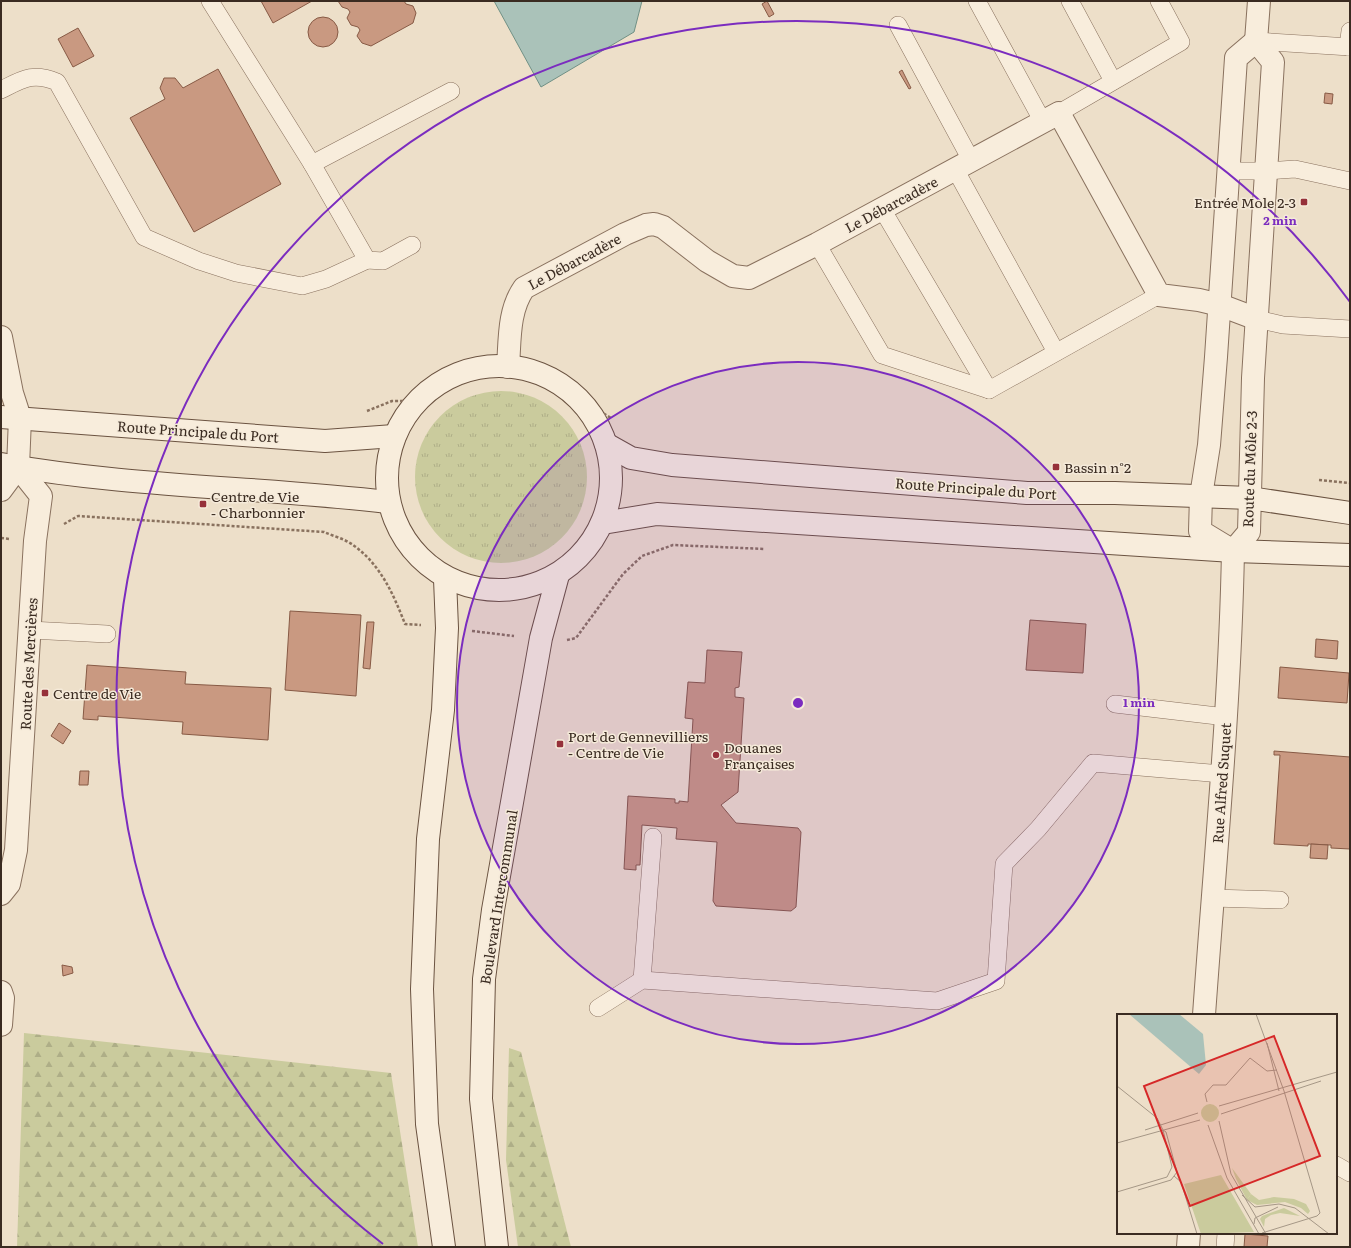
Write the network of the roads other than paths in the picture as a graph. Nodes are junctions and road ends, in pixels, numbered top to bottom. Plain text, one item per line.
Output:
1 (210, 1) edge
2 (977, 1) edge
3 (1070, 1) edge
4 (1159, 1) edge
5 (1259, 1) edge
6 (898, 25) dead end
7 (1256, 41) junction
8 (1350, 41) edge
9 (1113, 81) junction
10 (1, 89) edge
11 (451, 91) dead end
12 (1051, 118) junction
13 (312, 164) junction
14 (963, 165) junction
15 (1229, 171) junction
16 (1267, 172) junction
17 (1350, 181) edge
18 (882, 208) junction
19 (817, 244) junction
20 (412, 245) dead end
21 (367, 260) junction
22 (1159, 295) junction
23 (1220, 305) junction
24 (1257, 319) junction
25 (1350, 329) edge
26 (1, 337) edge
27 (1056, 352) junction
28 (508, 367) junction
29 (989, 390) junction
30 (11, 418) edge
31 (394, 436) junction
32 (606, 444) junction
33 (9, 465) edge
34 (1, 490) edge
35 (1201, 496) junction
36 (1250, 498) junction
37 (388, 502) junction
38 (1350, 513) edge
39 (603, 522) junction
40 (1233, 551) junction
41 (1350, 556) edge
42 (558, 575) junction
43 (445, 579) junction
44 (30, 630) junction
45 (107, 634) dead end
46 (1115, 704) dead end
47 (1226, 717) junction
48 (1222, 774) junction
49 (653, 837) dead end
50 (1, 894) edge
51 (1280, 900) dead end
52 (1212, 902) junction
53 (642, 980) junction
54 (1, 992) edge
55 (598, 1008) dead end
56 (1204, 1014) edge
57 (1, 1025) edge
58 (1337, 1166) edge
59 (1350, 1173) edge
60 (1188, 1234) edge
61 (1226, 1234) edge
62 (444, 1247) edge
63 (497, 1247) edge
64 (1188, 1247) edge
65 (1225, 1247) edge

1 - 13 lane
2 - 12 lane
3 - 9 lane
4 - 9 lane
5 - 7 main road
6 - 14 lane
7 - 8 lane
7 - 15 main road
7 - 16 main road, Route du Môle 2-3
9 - 12 lane
10 - 21 lane
11 - 13 lane
12 - 14 main road, Le Débarcadère
12 - 22 main road
13 - 21 lane
14 - 18 main road, Le Débarcadère
14 - 27 lane
15 - 16 lane
15 - 23 main road
16 - 17 lane
16 - 24 main road, Route du Môle 2-3
18 - 19 main road, Le Débarcadère
18 - 29 lane
19 - 28 main road, Le Débarcadère
19 - 29 lane
20 - 21 lane
22 - 23 main road
22 - 27 lane
23 - 24 main road
23 - 35 main road
24 - 25 lane
24 - 36 main road, Route du Môle 2-3
26 - 30 main road
27 - 29 lane
28 - 31 main road
28 - 32 main road
30 - 31 main road, Route Principale du Port
30 - 33 main road
31 - 37 main road
32 - 35 main road, Route Principale du Port
32 - 39 main road
33 - 34 main road
33 - 37 main road
33 - 44 main road, Route des Mercières
35 - 36 main road, Route Principale du Port
35 - 40 main road
36 - 38 main road, Route Principale du Port
36 - 40 main road, Route du Môle 2-3
37 - 43 main road
39 - 40 main road
39 - 42 main road
40 - 41 main road
40 - 47 main road, Rue Alfred Suquet
42 - 43 main road
42 - 63 main road, Boulevard Intercommunal
43 - 62 main road
44 - 45 lane
44 - 50 main road, Route des Mercières
46 - 47 lane
47 - 48 main road, Rue Alfred Suquet
48 - 52 main road, Rue Alfred Suquet
48 - 53 lane
49 - 53 lane
51 - 52 lane
52 - 56 main road, Rue Alfred Suquet
53 - 55 lane
54 - 57 main road
58 - 59 lane
60 - 64 main road
61 - 65 lane

